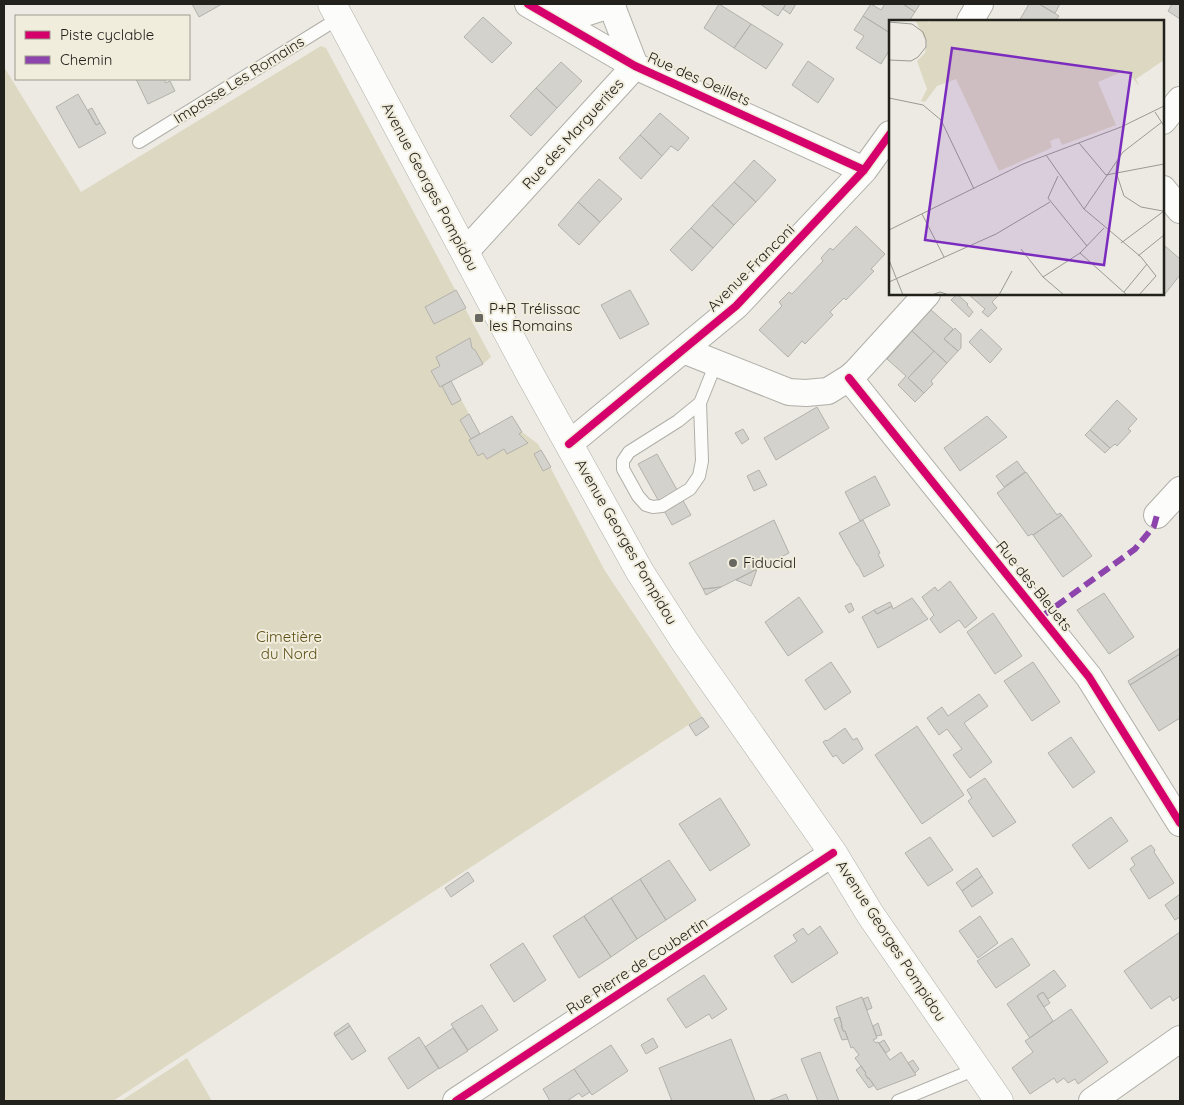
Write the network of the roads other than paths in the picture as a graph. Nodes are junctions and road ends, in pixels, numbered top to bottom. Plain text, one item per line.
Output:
1 (612, 4) edge
2 (980, 4) edge
3 (534, 7) edge
4 (336, 11) edge
5 (971, 20) edge
6 (635, 66) junction
7 (1180, 100) edge
8 (1164, 119) edge
9 (889, 135) edge
10 (139, 142) dead end
11 (864, 170) junction
12 (1164, 190) edge
13 (1180, 210) edge
14 (465, 252) junction
15 (926, 295) edge
16 (683, 350) junction
17 (716, 363) junction
18 (849, 378) junction
19 (700, 403) junction
20 (569, 444) junction
21 (1180, 490) edge
22 (1156, 514) dead end
23 (1180, 823) edge
24 (833, 853) junction
25 (1180, 1039) edge
26 (976, 1069) junction
27 (456, 1101) edge
28 (898, 1101) edge
29 (999, 1101) edge
30 (1092, 1101) edge

1 - 3 street, Rue des Oeillets
1 - 6 street, Rue des Marguerites
2 - 5 street
3 - 6 street, Rue des Oeillets
4 - 10 lane, Impasse Les Romains
4 - 14 main road, Avenue Georges Pompidou
6 - 11 street, Rue des Oeillets
6 - 14 street, Rue des Marguerites
7 - 8 street
9 - 11 street, Avenue Franconi
11 - 16 street, Avenue Franconi
12 - 13 street
14 - 20 main road, Avenue Georges Pompidou
15 - 18 street
16 - 17 street
16 - 20 street, Avenue Franconi
17 - 18 street
17 - 19 lane
18 - 23 street, Rue des Bleuets
19 - 19 lane
20 - 24 main road, Avenue Georges Pompidou
21 - 22 street
24 - 26 main road, Avenue Georges Pompidou
24 - 27 street, Rue Pierre de Coubertin
25 - 30 street
26 - 28 lane
26 - 29 main road, Avenue Georges Pompidou

